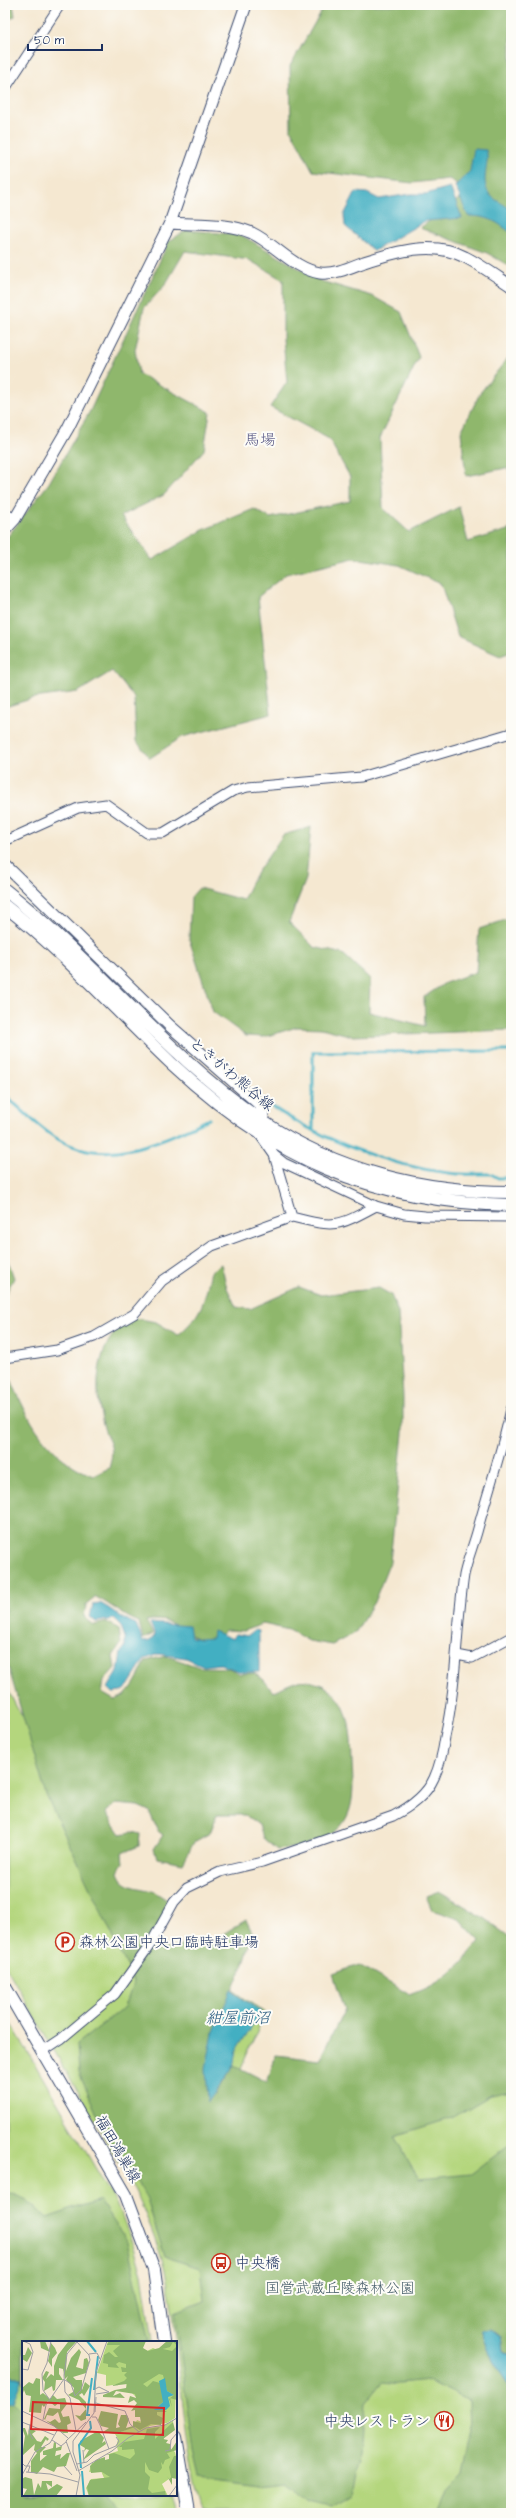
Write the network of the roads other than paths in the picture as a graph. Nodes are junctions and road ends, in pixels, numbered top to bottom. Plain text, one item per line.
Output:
1 (60, 5) edge
2 (246, 5) edge
3 (5, 89) edge
4 (170, 224) junction
5 (511, 286) edge
6 (5, 513) edge
7 (15, 519) junction
8 (5, 530) edge
9 (511, 733) edge
10 (5, 841) edge
11 (5, 865) edge
12 (5, 890) edge
13 (5, 906) edge
14 (262, 1121) junction
15 (260, 1135) junction
16 (274, 1155) junction
17 (511, 1192) edge
18 (511, 1205) edge
19 (376, 1206) junction
20 (292, 1217) junction
21 (511, 1217) edge
22 (5, 1358) edge
23 (511, 1409) edge
24 (511, 1637) edge
25 (457, 1654) junction
26 (5, 1987) edge
27 (43, 2051) junction
28 (164, 2341) edge
29 (177, 2442) edge
30 (190, 2513) edge

1 - 3 street
2 - 4 street
4 - 5 street
4 - 7 street
6 - 7 street
7 - 8 street
9 - 10 street
11 - 14 street
12 - 14 main road, ときがわ熊谷線
13 - 15 main road, ときがわ熊谷線
14 - 15 street
14 - 17 main road, ときがわ熊谷線
15 - 16 street
15 - 18 main road, ときがわ熊谷線
16 - 19 street
16 - 20 street
19 - 20 street
19 - 21 street
20 - 22 street
23 - 25 street
24 - 25 street
25 - 27 street
26 - 27 main road, 福田鴻巣線
27 - 28 main road, 福田鴻巣線
29 - 30 main road

